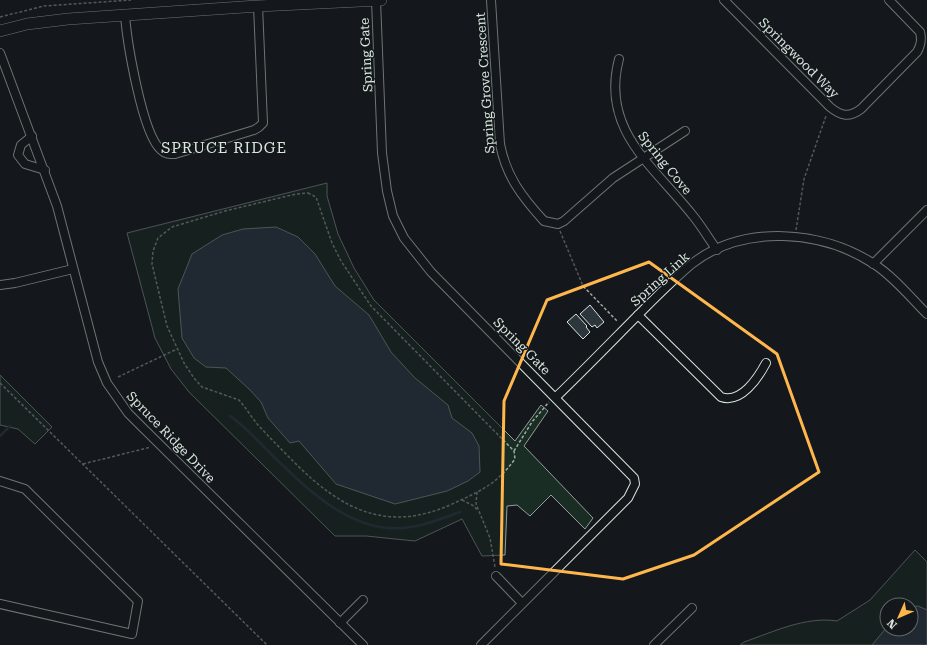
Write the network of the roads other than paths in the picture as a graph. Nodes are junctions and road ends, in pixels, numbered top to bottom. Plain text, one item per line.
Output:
1 (376, 0) edge
2 (381, 0) edge
3 (491, 0) edge
4 (724, 0) edge
5 (889, 0) edge
6 (258, 6) junction
7 (125, 15) junction
8 (0, 31) edge
9 (0, 53) edge
10 (619, 59) dead end
11 (685, 131) dead end
12 (32, 136) junction
13 (643, 158) junction
14 (45, 170) junction
15 (927, 210) edge
16 (716, 250) junction
17 (873, 264) junction
18 (73, 269) junction
19 (0, 285) edge
20 (927, 314) edge
21 (638, 315) junction
22 (766, 363) dead end
23 (556, 397) junction
24 (0, 481) edge
25 (496, 576) road end
26 (363, 600) dead end
27 (522, 603) junction
28 (0, 604) edge
29 (692, 608) dead end
30 (340, 623) junction
31 (363, 645) edge
32 (481, 645) edge
33 (654, 645) edge

1 - 2 street
1 - 6 street
1 - 23 street, Spring Gate
3 - 13 street, Spring Grove Crescent
4 - 5 street, Springwood Way
6 - 7 street
6 - 7 street
7 - 8 street
9 - 12 street, Spruce Ridge Drive
10 - 13 street, Spring Cove
11 - 13 street
12 - 14 street, Spruce Ridge Drive
12 - 14 street
13 - 16 street, Spring Cove
14 - 18 street, Spruce Ridge Drive
15 - 17 street
16 - 17 street, Spring Link
16 - 21 street, Spring Link
17 - 20 street, Spring Link
18 - 19 street
18 - 30 street, Spruce Ridge Drive
21 - 22 street
21 - 23 street, Spring Link
23 - 27 street, Spring Gate
24 - 28 street
25 - 27 street
26 - 30 street
27 - 32 street, Spring Gate
29 - 33 street
30 - 31 street, Spruce Ridge Drive

